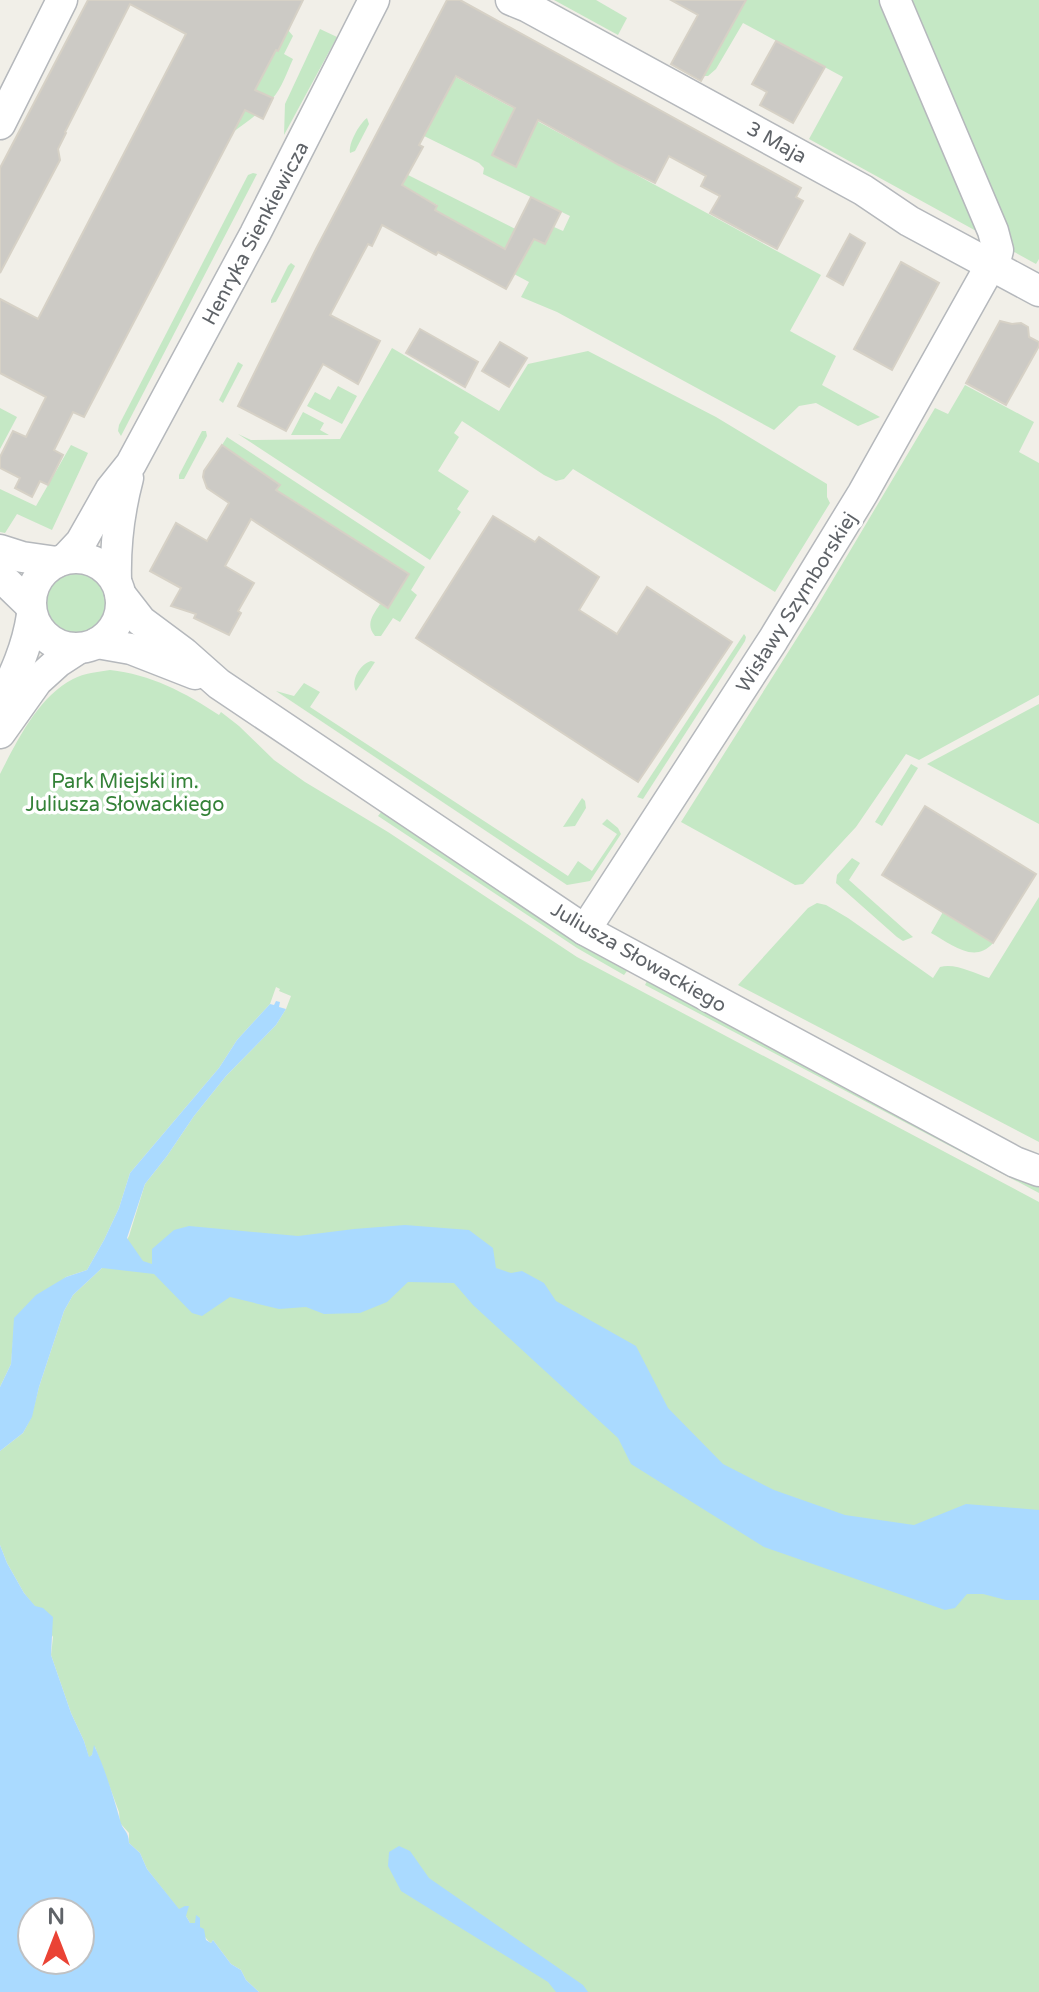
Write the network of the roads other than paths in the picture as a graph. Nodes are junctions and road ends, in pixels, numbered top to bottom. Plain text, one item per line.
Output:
1 (62, 0) edge
2 (374, 0) edge
3 (511, 0) edge
4 (895, 0) edge
5 (0, 123) edge
6 (992, 265) junction
7 (1039, 291) edge
8 (131, 464) junction
9 (0, 550) edge
10 (62, 560) junction
11 (0, 576) edge
12 (118, 588) junction
13 (31, 610) junction
14 (87, 646) junction
15 (219, 684) junction
16 (0, 703) edge
17 (0, 733) edge
18 (585, 930) junction
19 (1039, 1171) edge

1 - 5 street
2 - 8 street, Henryka Sienkiewicza
3 - 6 street, 3 Maja
4 - 6 street
6 - 7 street, 3 Maja
6 - 18 street, Wisławy Szymborskiej
8 - 10 street, Henryka Sienkiewicza
8 - 12 street, Henryka Sienkiewicza
9 - 10 street
10 - 12 street
10 - 13 street
11 - 13 street
12 - 14 street
12 - 15 street, Juliusza Słowackiego
13 - 14 street
13 - 16 street
14 - 15 street, Juliusza Słowackiego
14 - 17 street
15 - 18 street, Juliusza Słowackiego
18 - 19 street, Juliusza Słowackiego

